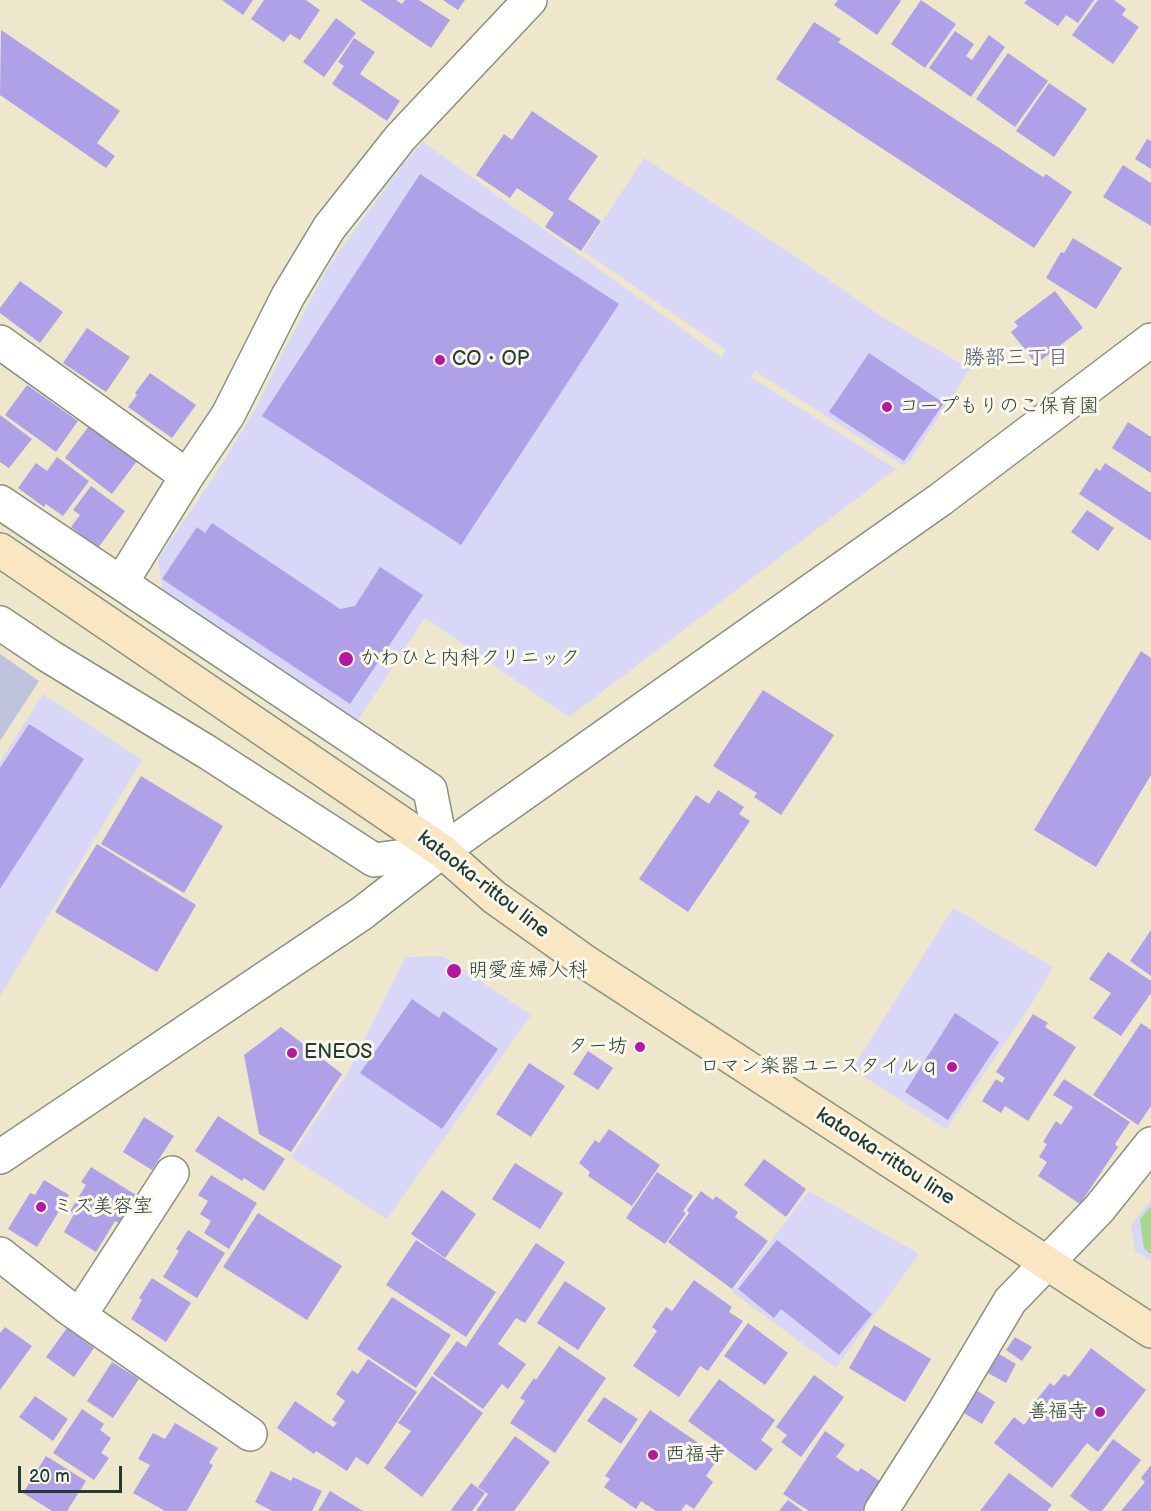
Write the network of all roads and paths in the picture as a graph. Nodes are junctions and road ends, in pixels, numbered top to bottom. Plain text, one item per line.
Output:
1 (530, 0) edge
2 (1151, 340) edge
3 (0, 342) edge
4 (188, 476) junction
5 (0, 502) edge
6 (0, 550) edge
7 (121, 583) junction
8 (0, 623) edge
9 (442, 850) junction
10 (1151, 1144) edge
11 (0, 1157) edge
12 (172, 1173) dead end
13 (0, 1254) edge
14 (1047, 1263) junction
15 (80, 1315) junction
16 (1151, 1331) edge
17 (250, 1434) dead end
18 (881, 1511) edge

1 - 4 street
2 - 9 street
3 - 4 street
4 - 7 street
5 - 7 street
6 - 9 main road, kataoka-rittou line
7 - 9 street
8 - 9 street
9 - 11 street
9 - 14 main road, kataoka-rittou line
10 - 14 street
12 - 15 street
13 - 15 street
14 - 16 main road, kataoka-rittou line
14 - 18 street
15 - 17 street

